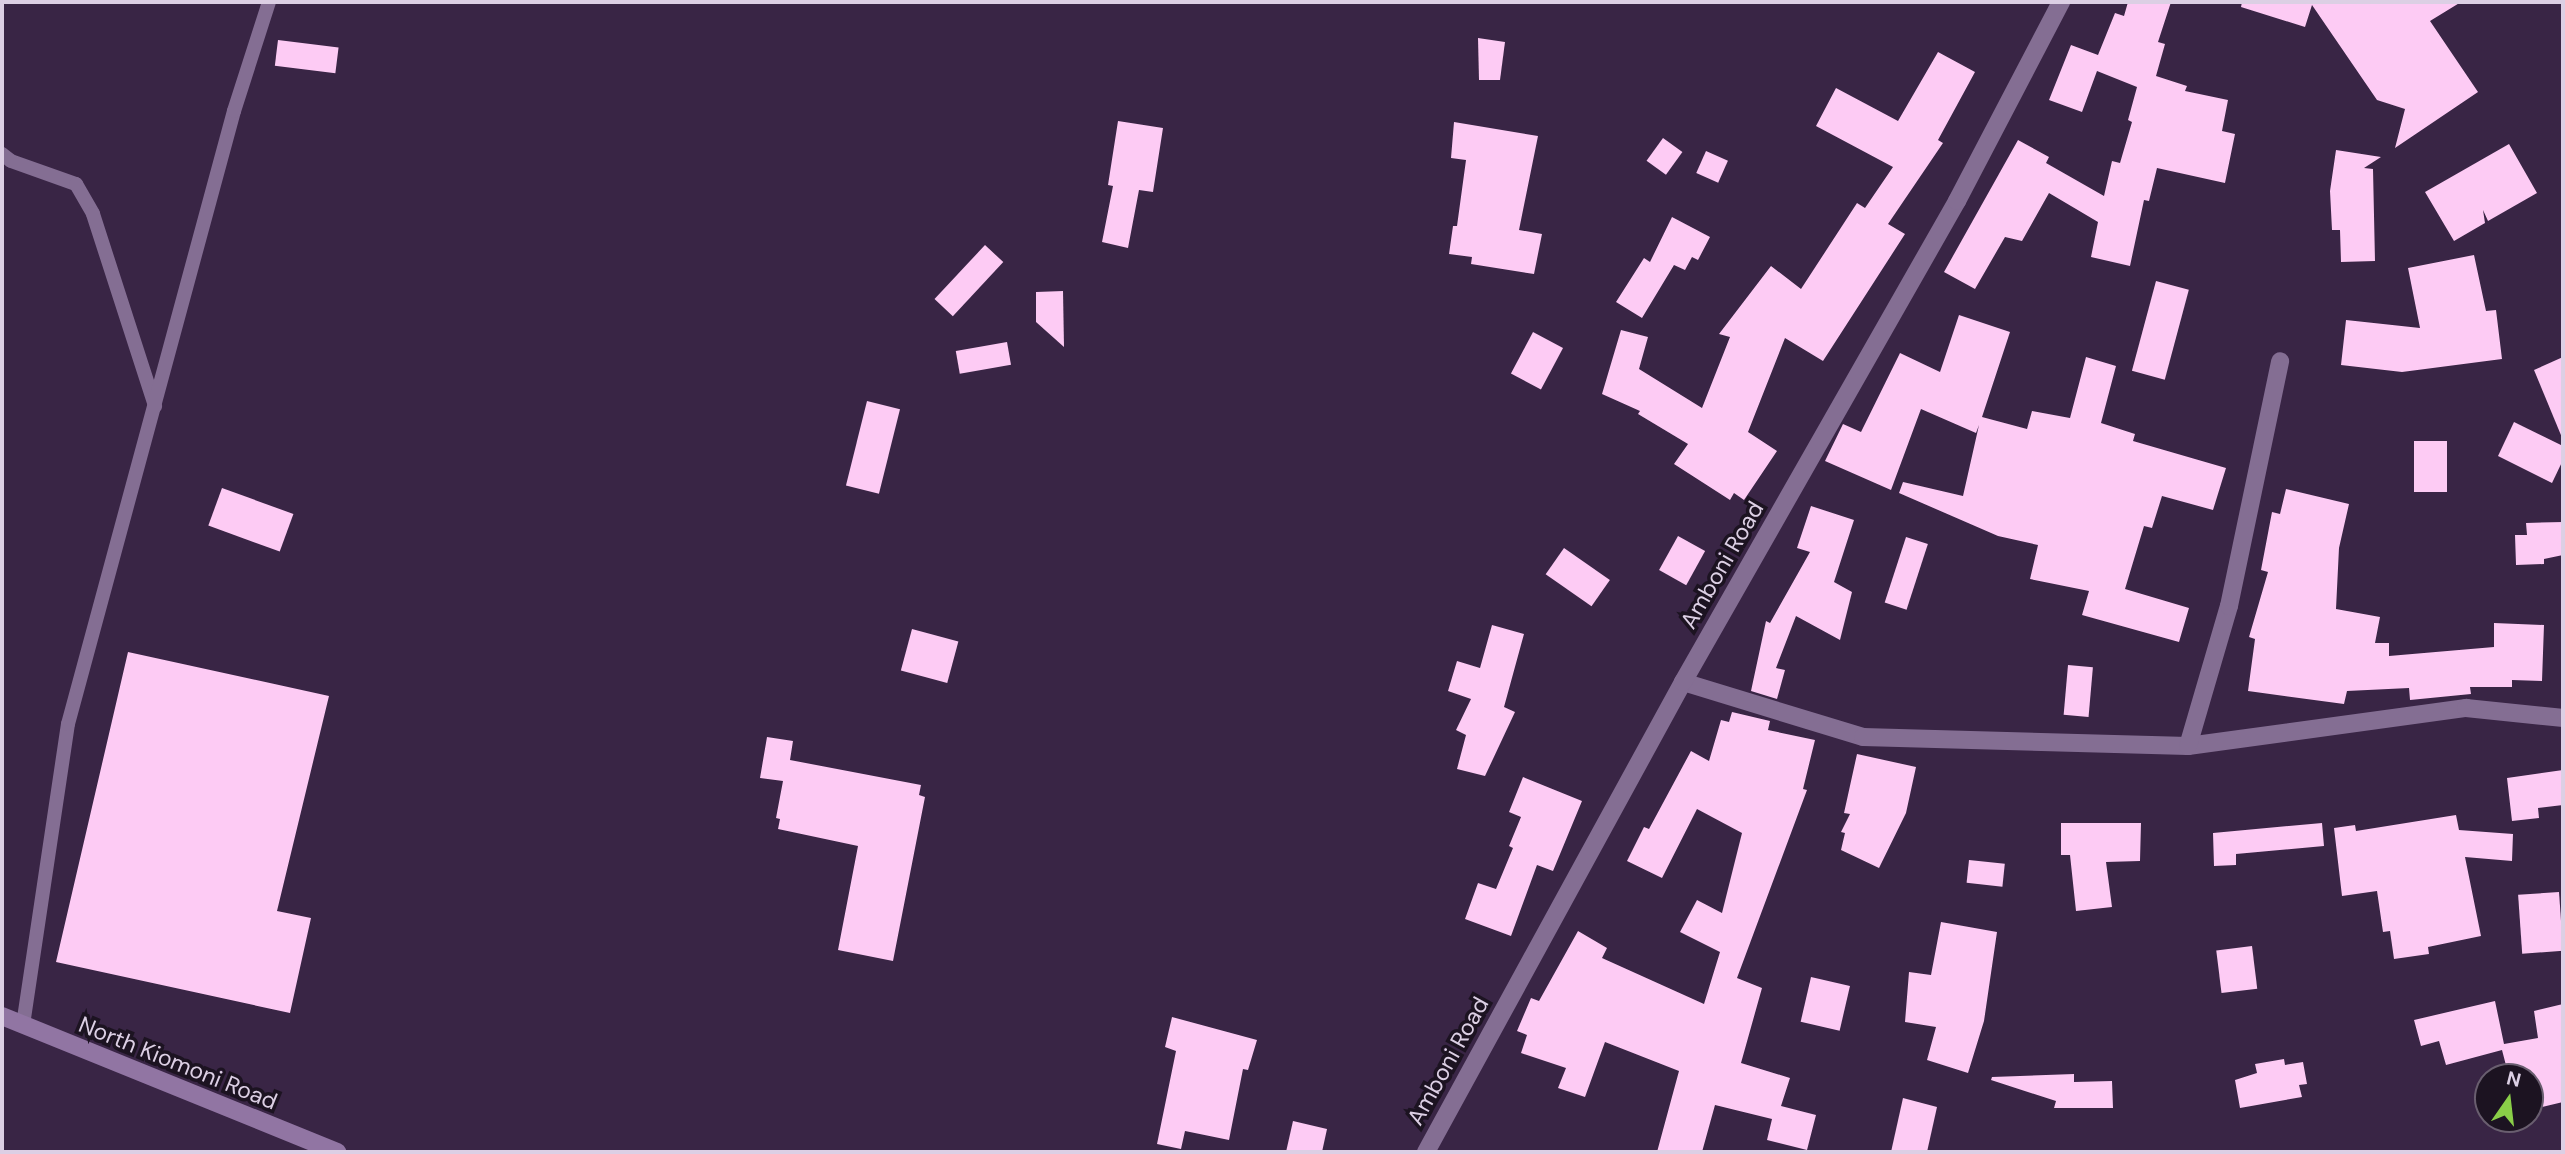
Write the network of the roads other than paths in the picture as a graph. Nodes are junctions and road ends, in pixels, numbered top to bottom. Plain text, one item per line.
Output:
1 (269, 2) edge
2 (2062, 2) edge
3 (2, 154) edge
4 (2280, 361) dead end
5 (155, 406) junction
6 (1683, 682) junction
7 (2563, 718) edge
8 (2189, 746) junction
9 (2, 1016) edge
10 (23, 1025) junction
11 (337, 1152) edge
12 (1426, 1152) edge

1 - 5 lane
2 - 6 street, Amboni Road
3 - 5 lane
4 - 8 street
5 - 10 lane
6 - 8 street
6 - 12 street, Amboni Road
7 - 8 street
9 - 10 main road, North Kiomoni Road
10 - 11 main road, North Kiomoni Road

